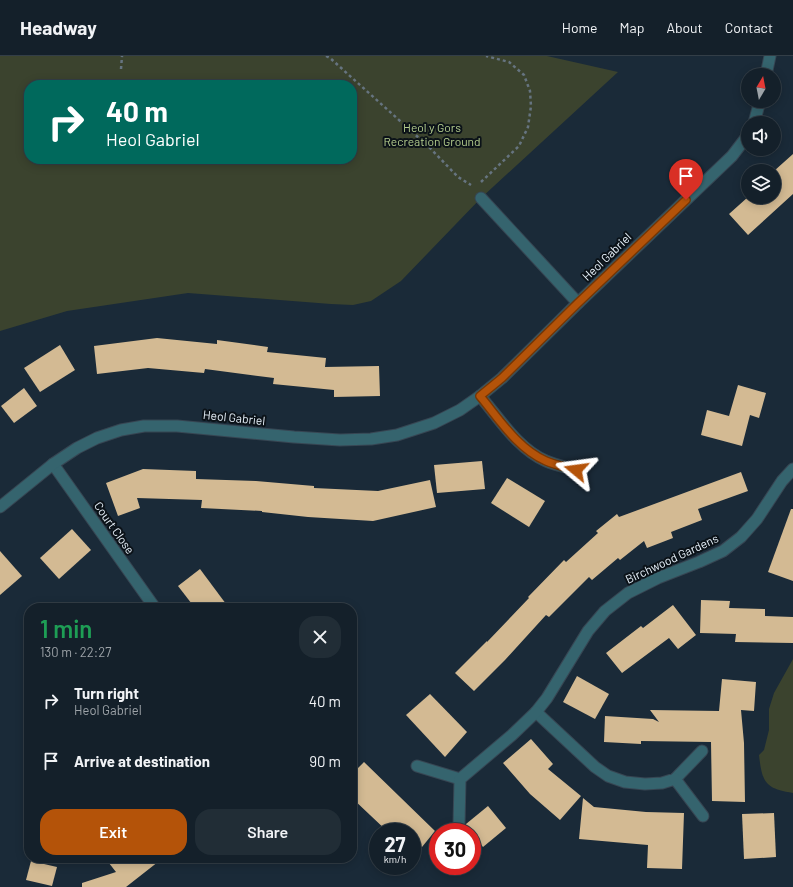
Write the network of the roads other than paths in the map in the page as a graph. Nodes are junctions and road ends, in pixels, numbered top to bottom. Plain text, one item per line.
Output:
1 (770, 56) edge
2 (767, 68) edge
3 (741, 145) edge
4 (481, 198) road end
5 (578, 303) junction
6 (480, 396) junction
7 (53, 464) junction
8 (793, 469) edge
9 (576, 470) dead end
10 (0, 507) edge
11 (151, 603) edge
12 (536, 712) junction
13 (702, 751) dead end
14 (417, 766) dead end
15 (460, 779) junction
16 (675, 779) junction
17 (703, 816) dead end
18 (459, 823) edge

1 - 2 street
3 - 5 street, Heol Gabriel
4 - 5 street
5 - 6 street, Heol Gabriel
6 - 7 street, Heol Gabriel
6 - 9 street
7 - 10 street, Heol Gabriel
7 - 11 street, Court Close
8 - 12 street, Birchwood Gardens
12 - 15 street, Birchwood Gardens
12 - 16 street
13 - 16 street
14 - 15 street
15 - 18 street
16 - 17 street

